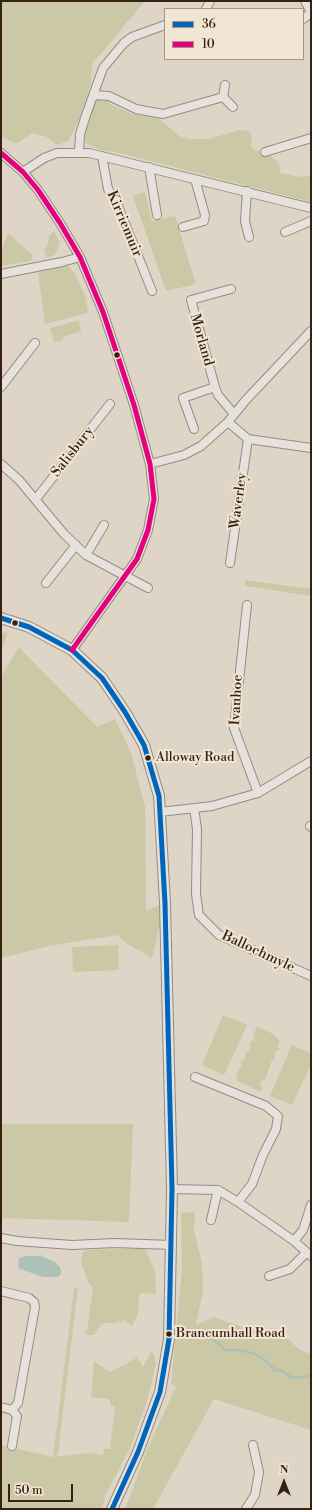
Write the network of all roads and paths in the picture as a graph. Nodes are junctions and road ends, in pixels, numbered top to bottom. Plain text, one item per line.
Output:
1 (305, 1) edge
2 (311, 12) edge
3 (164, 25) edge
4 (225, 85) dead end
5 (94, 95) junction
6 (222, 98) junction
7 (233, 108) dead end
8 (311, 138) edge
9 (79, 152) junction
10 (265, 152) dead end
11 (1, 154) edge
12 (102, 156) junction
13 (149, 167) junction
14 (23, 172) junction
15 (194, 179) junction
16 (247, 191) junction
17 (311, 208) edge
18 (157, 215) dead end
19 (311, 221) edge
20 (183, 227) dead end
21 (285, 232) dead end
22 (249, 237) dead end
23 (80, 257) junction
24 (1, 274) edge
25 (231, 289) dead end
26 (152, 291) dead end
27 (309, 337) edge
28 (35, 343) dead end
29 (1, 387) edge
30 (215, 387) junction
31 (110, 404) dead end
32 (234, 414) junction
33 (228, 422) junction
34 (194, 430) dead end
35 (248, 440) junction
36 (311, 448) edge
37 (1, 464) edge
38 (150, 464) junction
39 (36, 499) junction
40 (104, 525) dead end
41 (76, 545) junction
42 (86, 555) junction
43 (230, 562) dead end
44 (125, 577) junction
45 (46, 583) dead end
46 (148, 588) dead end
47 (247, 605) dead end
48 (1, 618) edge
49 (72, 650) junction
50 (311, 761) edge
51 (258, 793) junction
52 (194, 808) junction
53 (160, 812) junction
54 (311, 976) edge
55 (195, 1077) dead end
56 (172, 1189) junction
57 (218, 1190) junction
58 (238, 1202) junction
59 (311, 1205) edge
60 (211, 1220) dead end
61 (1, 1238) edge
62 (294, 1241) junction
63 (172, 1245) junction
64 (308, 1254) edge
65 (269, 1276) dead end
66 (1, 1291) edge
67 (1, 1407) edge
68 (12, 1410) junction
69 (253, 1445) dead end
70 (12, 1446) dead end
71 (112, 1509) edge
72 (246, 1509) edge

1 - 2 street
3 - 5 street
4 - 6 street
5 - 6 street
5 - 9 street
6 - 7 street
8 - 10 street
9 - 12 street
9 - 14 street
11 - 14 street
12 - 13 street
12 - 26 street, Kirriemuir
13 - 15 street
13 - 18 street
14 - 23 street
15 - 16 street
15 - 20 street
16 - 17 street
16 - 22 street
19 - 21 street
23 - 24 street
23 - 38 street
25 - 30 street, Morland
27 - 32 street
28 - 29 street
30 - 32 street, Morland
30 - 34 street
31 - 39 street, Salisbury
32 - 33 street
33 - 35 street
33 - 38 street
35 - 36 street
35 - 43 street, Waverley
37 - 39 street
38 - 44 street
39 - 41 street
40 - 42 street
41 - 42 street
41 - 45 street
42 - 44 street
44 - 46 street
44 - 49 street
47 - 51 street, Ivanhoe
48 - 49 street
49 - 53 street
50 - 51 street
51 - 52 street
52 - 53 street
52 - 54 street, Ballochmyle
53 - 56 street
55 - 58 street
56 - 57 street
56 - 63 street
57 - 58 street
57 - 60 street
58 - 62 street
59 - 62 street
61 - 63 street
62 - 64 street
63 - 71 street
64 - 65 street
66 - 68 street
67 - 68 street
68 - 70 street
69 - 72 street

